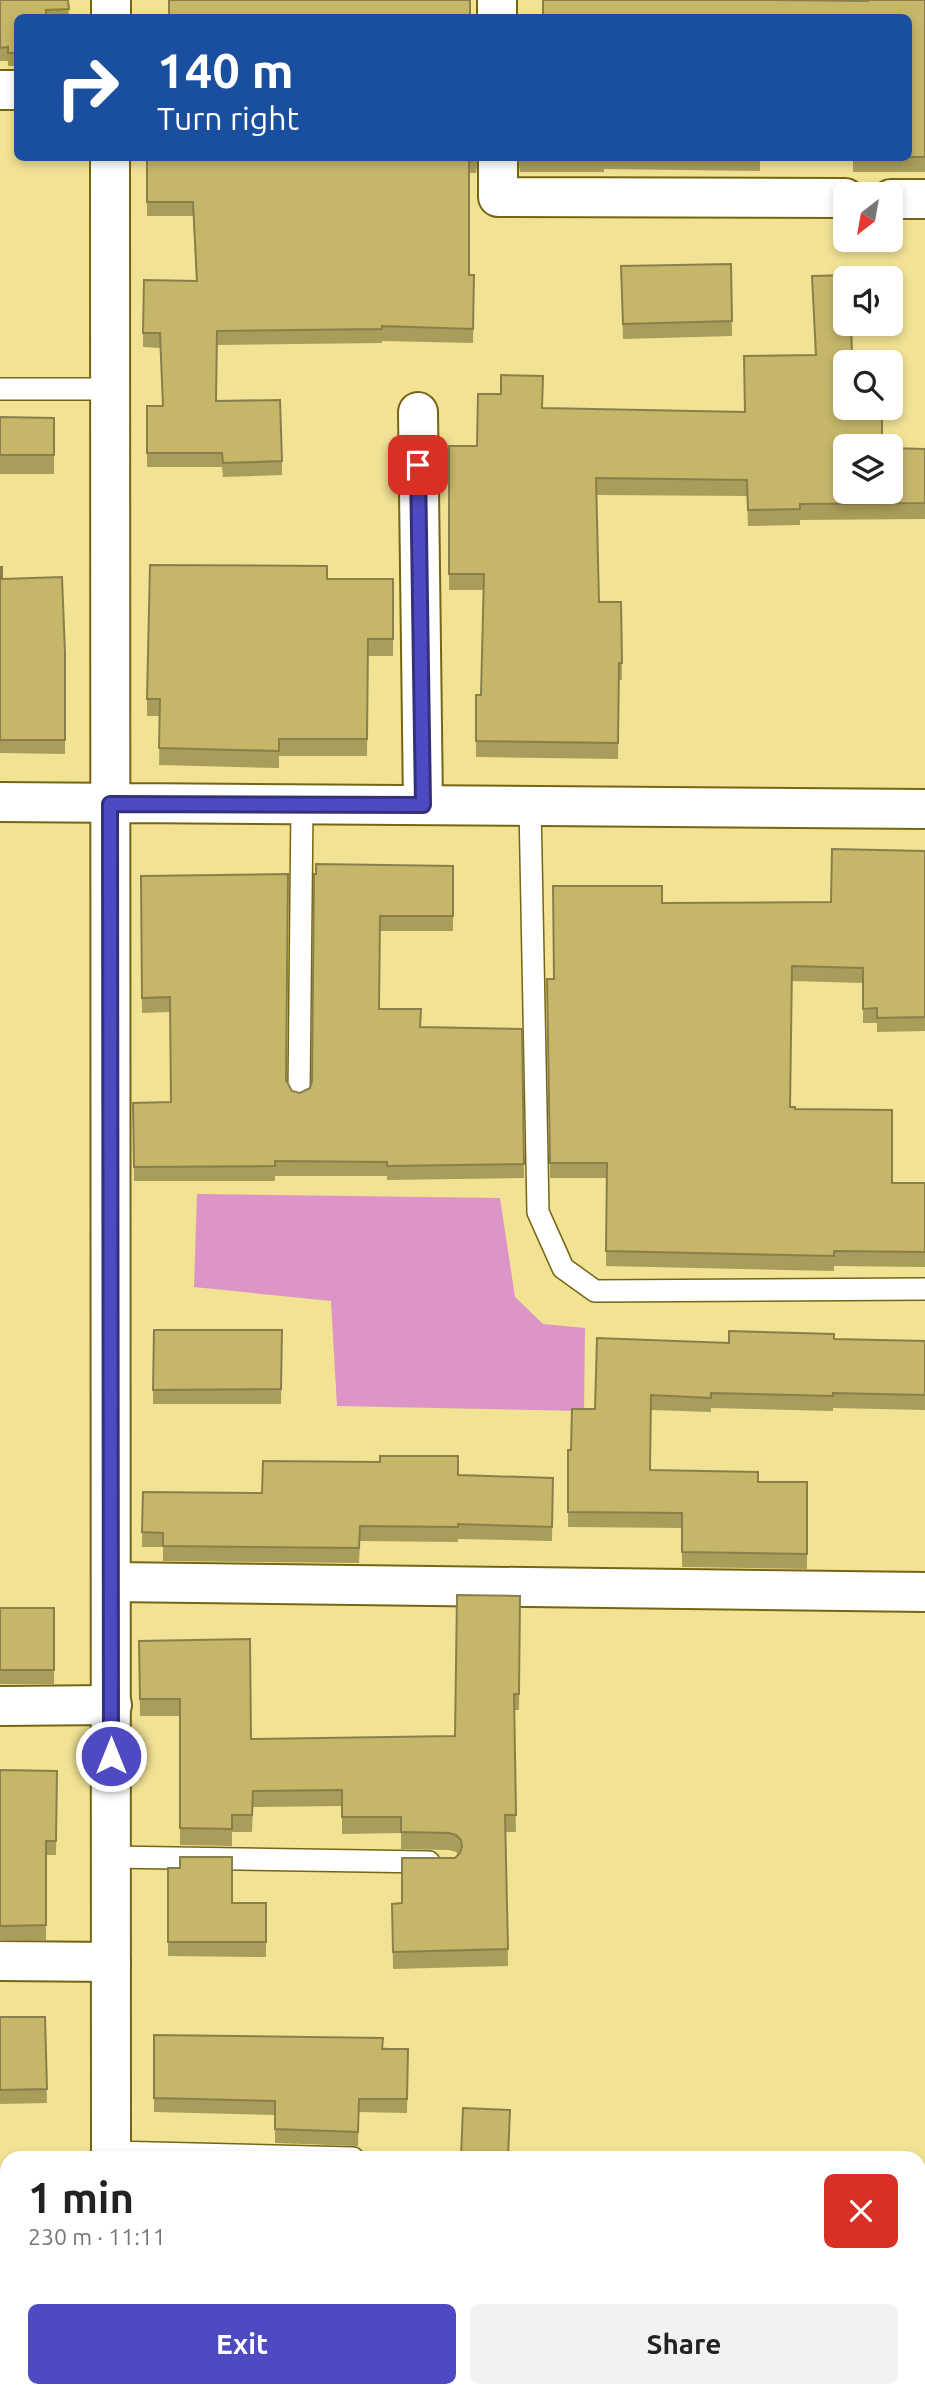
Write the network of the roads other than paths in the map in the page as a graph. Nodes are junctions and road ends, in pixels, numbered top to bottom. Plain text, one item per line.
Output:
1 (110, 161) edge
2 (498, 161) edge
3 (833, 198) edge
4 (903, 199) edge
5 (925, 199) edge
6 (0, 389) edge
7 (110, 389) junction
8 (418, 412) dead end
9 (0, 802) edge
10 (110, 804) junction
11 (302, 805) junction
12 (423, 805) junction
13 (530, 806) junction
14 (925, 809) edge
15 (299, 1095) edge
16 (925, 1289) edge
17 (112, 1582) junction
18 (925, 1592) edge
19 (112, 1705) junction
20 (0, 1706) edge
21 (111, 1857) junction
22 (449, 1863) edge
23 (0, 1961) edge
24 (111, 1962) junction
25 (111, 2151) edge

1 - 7 street
2 - 3 street
4 - 5 street
6 - 7 lane
7 - 10 street
8 - 12 street
9 - 10 street
10 - 11 street
10 - 17 street
11 - 12 street
11 - 15 lane
12 - 13 street
13 - 14 street
13 - 16 lane
17 - 18 street
17 - 19 street
19 - 20 street
19 - 21 street
21 - 22 lane
21 - 24 street
23 - 24 street
24 - 25 street

